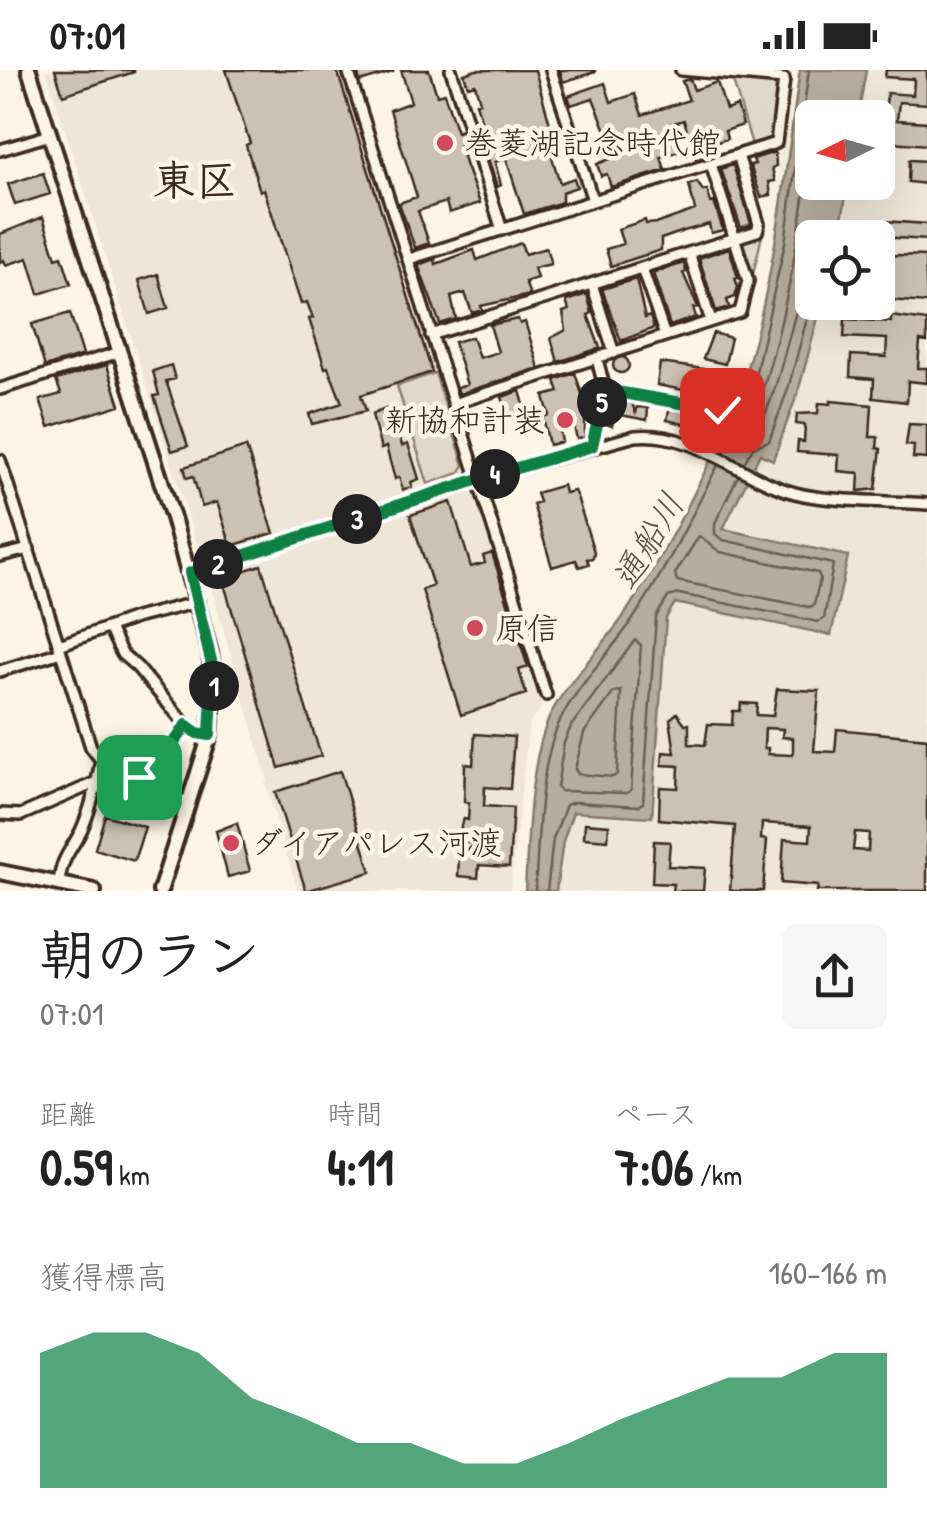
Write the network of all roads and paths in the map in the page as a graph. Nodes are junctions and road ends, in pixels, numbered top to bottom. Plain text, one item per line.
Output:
1 (29, 70) edge
2 (348, 70) edge
3 (451, 70) edge
4 (551, 70) edge
5 (682, 70) edge
6 (50, 135) junction
7 (0, 150) edge
8 (738, 155) junction
9 (711, 164) junction
10 (593, 201) junction
11 (502, 230) junction
12 (735, 238) junction
13 (688, 253) junction
14 (409, 259) junction
15 (642, 268) junction
16 (592, 284) junction
17 (711, 321) junction
18 (431, 335) junction
19 (665, 336) junction
20 (120, 352) junction
21 (614, 353) junction
22 (598, 359) junction
23 (0, 389) edge
24 (605, 390) junction
25 (453, 404) junction
26 (722, 410) dead end
27 (592, 446) junction
28 (0, 462) edge
29 (476, 480) junction
30 (4, 489) edge
31 (927, 504) edge
32 (29, 549) junction
33 (0, 556) edge
34 (190, 573) junction
35 (198, 602) junction
36 (110, 630) junction
37 (60, 648) junction
38 (0, 671) edge
39 (546, 695) dead end
40 (186, 725) junction
41 (210, 735) junction
42 (101, 760) junction
43 (139, 777) junction
44 (97, 782) junction
45 (188, 802) junction
46 (0, 814) edge
47 (0, 872) edge
48 (53, 884) edge
49 (94, 891) edge
50 (160, 891) edge

1 - 6 street
2 - 14 street
3 - 11 street
4 - 10 street
5 - 8 street
6 - 7 street
6 - 20 street
8 - 9 street
8 - 12 street
9 - 10 street
9 - 12 street
10 - 11 street
11 - 14 street
12 - 13 street
12 - 17 street
13 - 15 street
13 - 17 street
14 - 18 street
15 - 16 street
15 - 19 street
16 - 18 street
16 - 21 street
17 - 19 street
18 - 25 street
19 - 21 street
20 - 23 street
20 - 34 street
21 - 22 street
22 - 24 street
22 - 25 street
24 - 26 street
24 - 27 street
25 - 29 street
27 - 29 street
27 - 31 street
28 - 30 street
29 - 34 street
29 - 39 street
30 - 32 street
32 - 33 street
32 - 37 street
34 - 35 street
35 - 36 street
35 - 41 street
36 - 37 street
36 - 40 street
37 - 38 street
37 - 42 street
40 - 41 street
40 - 43 street
41 - 45 street
42 - 43 street
42 - 44 street
43 - 45 street
44 - 46 street
44 - 48 street
45 - 50 street
47 - 48 street
48 - 49 street

